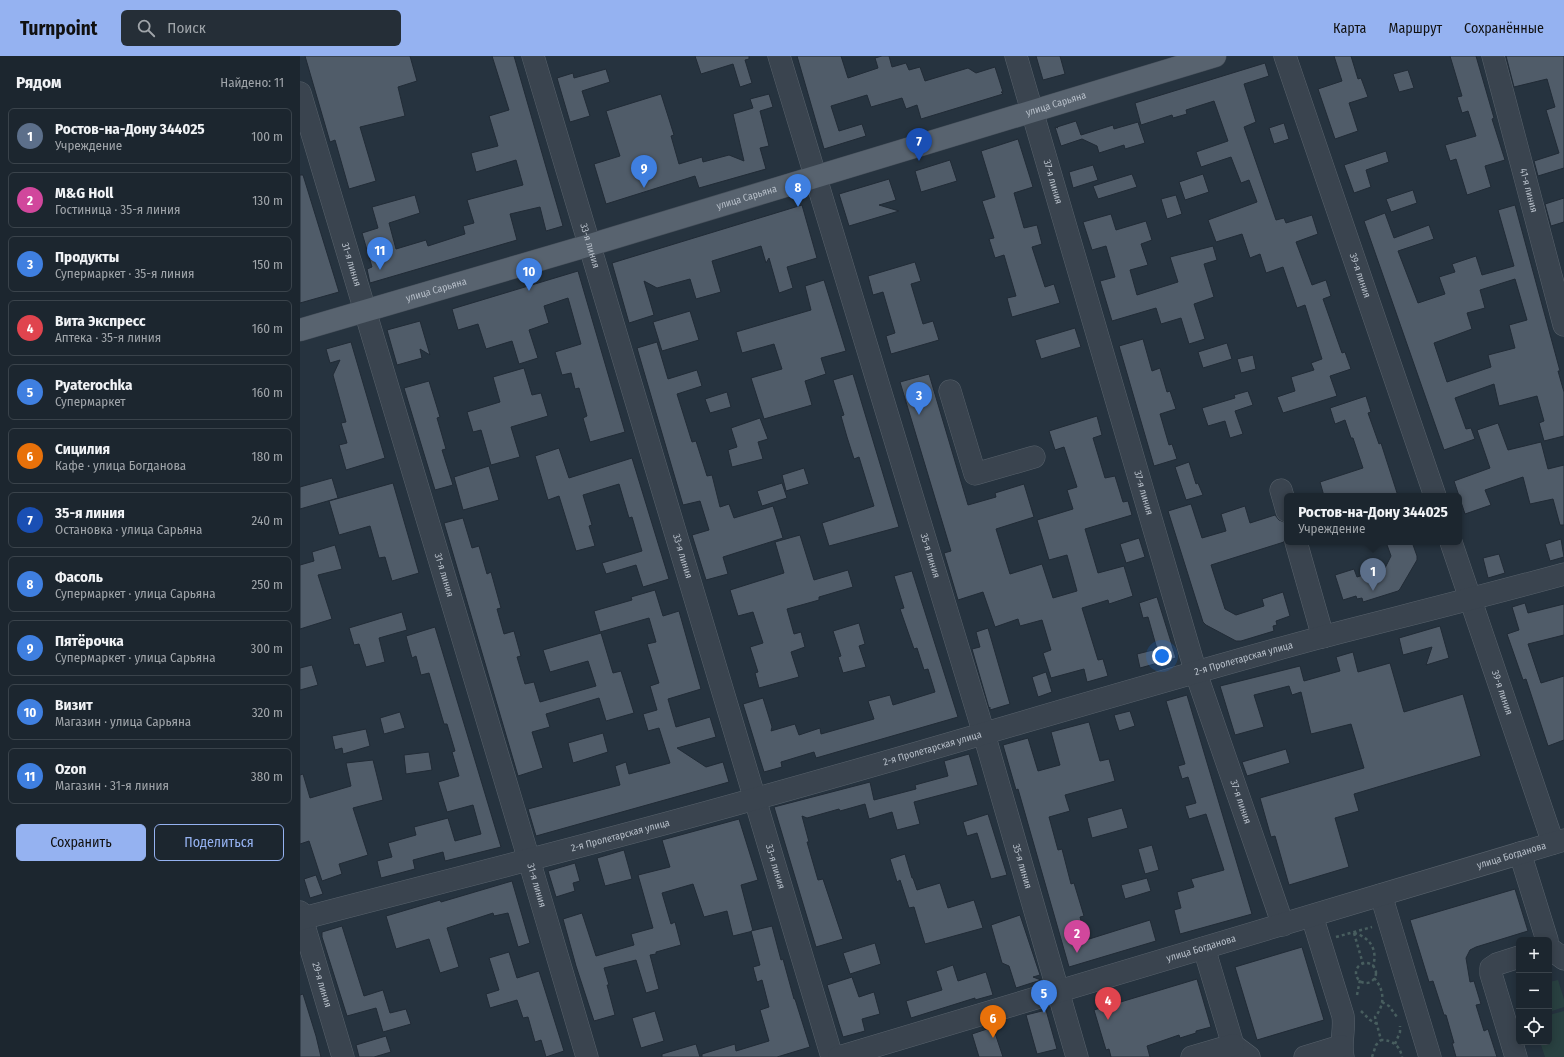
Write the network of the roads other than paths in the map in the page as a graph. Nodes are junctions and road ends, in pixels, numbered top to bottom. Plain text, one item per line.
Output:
1 (533, 56) edge
2 (778, 56) edge
3 (1016, 56) edge
4 (1215, 56) edge
5 (1285, 56) edge
6 (1493, 56) edge
7 (300, 93) edge
8 (1032, 111) junction
9 (814, 177) junction
10 (590, 245) junction
11 (366, 311) junction
12 (1564, 325) edge
13 (300, 330) edge
14 (950, 391) dead end
15 (1034, 457) dead end
16 (1281, 490) dead end
17 (1434, 493) edge
18 (1284, 500) edge
19 (1297, 545) edge
20 (1452, 545) edge
21 (1564, 574) edge
22 (1470, 600) junction
23 (1323, 637) junction
24 (1196, 673) junction
25 (984, 734) junction
26 (756, 799) junction
27 (1558, 842) edge
28 (1520, 853) junction
29 (529, 860) junction
30 (1381, 895) junction
31 (301, 916) edge
32 (1312, 916) junction
33 (1283, 925) junction
34 (1546, 937) edge
35 (1204, 948) junction
36 (1552, 950) edge
37 (1516, 958) edge
38 (1564, 959) edge
39 (1057, 992) junction
40 (1241, 1051) edge
41 (1342, 1052) edge
42 (344, 1057) edge
43 (587, 1057) edge
44 (832, 1057) edge
45 (839, 1057) edge
46 (1077, 1057) edge
47 (1192, 1057) edge
48 (1305, 1057) edge
49 (1430, 1057) edge
50 (1516, 1057) edge

1 - 10 street, 33-я линия
2 - 9 street, 35-я линия
3 - 8 street, 37-я линия
4 - 8 main road, улица Сарьяна
5 - 17 street, 39-я линия
6 - 12 street, 41-я линия
7 - 11 street, 31-я линия
8 - 9 main road, улица Сарьяна
8 - 24 street, 37-я линия
9 - 10 main road, улица Сарьяна
9 - 25 street, 35-я линия
10 - 11 main road, улица Сарьяна
10 - 26 street, 33-я линия
11 - 13 main road, улица Сарьяна
11 - 29 street, 31-я линия
14 - 15 street
16 - 18 street
19 - 23 street
20 - 22 street, 39-я линия
21 - 22 street, 2-я Пролетарская улица
22 - 23 street, 2-я Пролетарская улица
22 - 27 street, 39-я линия
23 - 24 street, 2-я Пролетарская улица
24 - 25 street, 2-я Пролетарская улица
24 - 33 street, 37-я линия
25 - 26 street, 2-я Пролетарская улица
25 - 39 street, 35-я линия
26 - 29 street, 2-я Пролетарская улица
26 - 44 street, 33-я линия
27 - 28 street, улица Богданова
28 - 30 street, улица Богданова
28 - 34 street
29 - 31 street, 2-я Пролетарская улица
29 - 43 street, 31-я линия
30 - 32 street, улица Богданова
30 - 49 street
31 - 42 street, 29-я линия
32 - 33 street, улица Богданова
32 - 41 street
33 - 35 street, улица Богданова
35 - 39 street, улица Богданова
35 - 40 street
36 - 38 street
37 - 50 street
39 - 45 street, улица Богданова
39 - 46 street, 35-я линия
40 - 47 street
41 - 48 street

